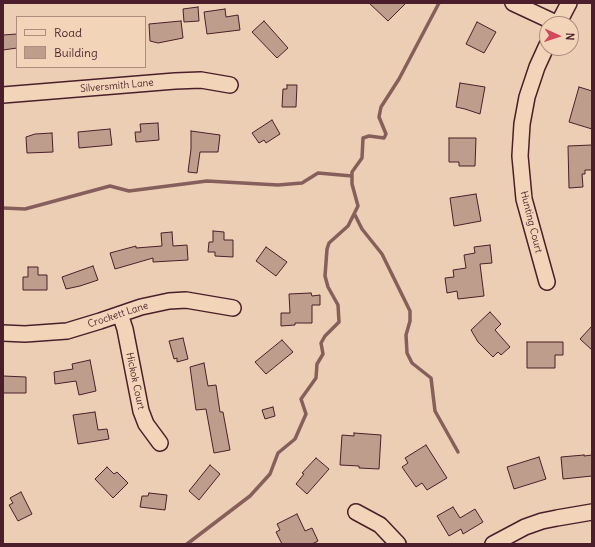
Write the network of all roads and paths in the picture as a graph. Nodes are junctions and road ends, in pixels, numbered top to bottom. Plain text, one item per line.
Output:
1 (513, 3) edge
2 (569, 3) edge
3 (541, 16) edge
4 (562, 16) edge
5 (542, 56) edge
6 (230, 85) dead end
7 (3, 95) edge
8 (547, 282) dead end
9 (233, 308) dead end
10 (120, 314) junction
11 (3, 333) edge
12 (160, 443) dead end
13 (356, 512) dead end
14 (592, 512) edge
15 (398, 544) edge
16 (493, 544) edge

1 - 3 street
2 - 4 street
5 - 8 street, Hunting Court
6 - 7 street, Silversmith Lane
9 - 10 street, Crockett Lane
10 - 11 street, Crockett Lane
10 - 12 street, Hickok Court
13 - 15 street
14 - 16 street

